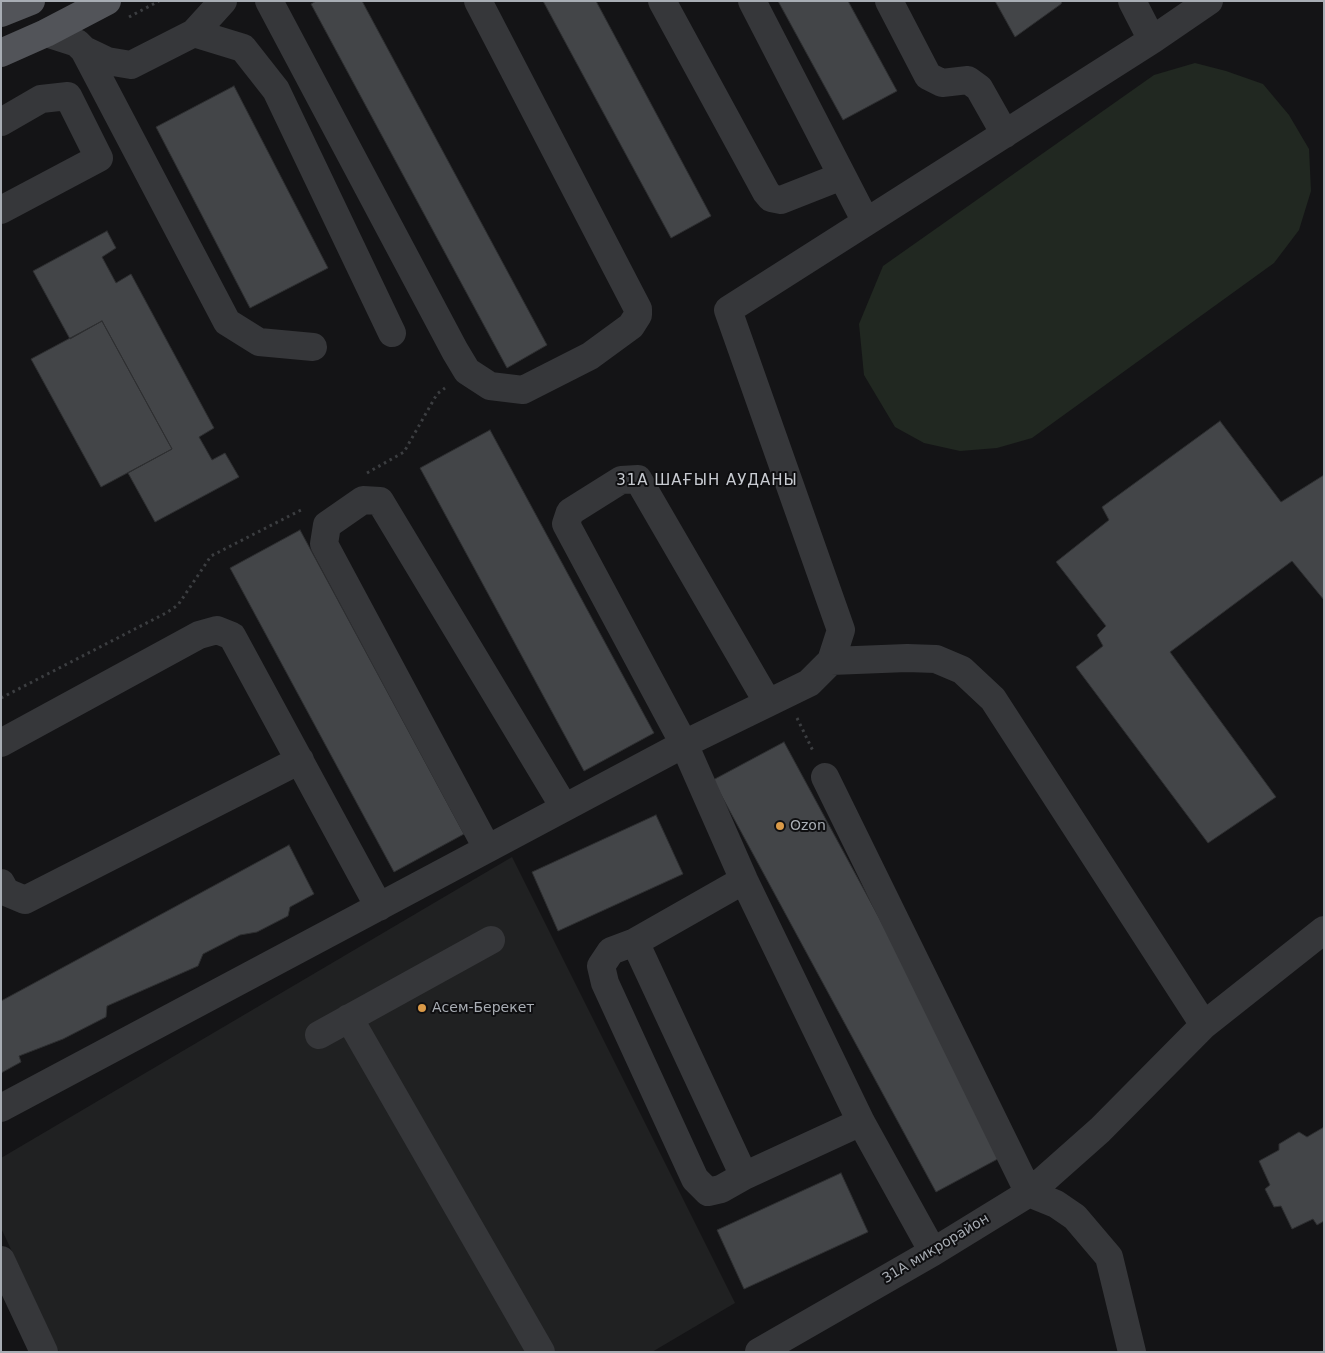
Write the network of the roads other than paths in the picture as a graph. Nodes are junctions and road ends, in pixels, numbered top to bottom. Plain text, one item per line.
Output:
1 (31, 1) edge
2 (107, 1) edge
3 (223, 1) edge
4 (269, 1) edge
5 (478, 1) edge
6 (662, 1) edge
7 (752, 1) edge
8 (889, 1) edge
9 (1132, 1) edge
10 (1209, 1) edge
11 (1, 13) edge
12 (46, 33) junction
13 (194, 33) junction
14 (1152, 40) junction
15 (84, 50) junction
16 (1, 54) edge
17 (1, 122) edge
18 (1005, 134) junction
19 (842, 176) junction
20 (1, 210) edge
21 (866, 222) junction
22 (392, 333) dead end
23 (314, 347) dead end
24 (830, 661) junction
25 (777, 699) junction
26 (1, 743) edge
27 (684, 744) junction
28 (300, 760) junction
29 (825, 776) road end
30 (564, 807) junction
31 (487, 848) junction
32 (744, 880) junction
33 (1, 883) edge
34 (379, 907) junction
35 (1324, 930) edge
36 (490, 940) dead end
37 (635, 942) junction
38 (349, 1018) junction
39 (1204, 1025) junction
40 (319, 1035) dead end
41 (1, 1108) edge
42 (861, 1122) junction
43 (744, 1176) junction
44 (1029, 1193) junction
45 (933, 1252) junction
46 (1, 1260) edge
47 (44, 1352) edge
48 (541, 1352) edge
49 (759, 1352) edge
50 (1132, 1352) edge

1 - 11 main road
2 - 12 main road
3 - 13 street
4 - 5 street
6 - 19 street
7 - 19 street
8 - 18 street
9 - 14 street
10 - 14 street
12 - 15 street
12 - 16 main road
13 - 15 street
13 - 22 street
14 - 18 street
15 - 23 street
17 - 20 street
18 - 21 street
19 - 21 street
21 - 24 street
24 - 25 street
24 - 39 street
25 - 27 street
25 - 27 street
26 - 28 street
27 - 30 street
27 - 32 street
28 - 33 street
28 - 34 street
29 - 44 street
30 - 31 street
30 - 31 street
31 - 34 street
32 - 37 street
32 - 42 street
34 - 41 street
35 - 39 street, 31А микрорайон
36 - 38 street
37 - 43 street
37 - 43 street
38 - 40 street
38 - 48 street
39 - 44 street, 31А микрорайон
42 - 43 street
42 - 45 street
44 - 45 street, 31А микрорайон
44 - 50 street
45 - 49 street, 31А микрорайон
46 - 47 street

